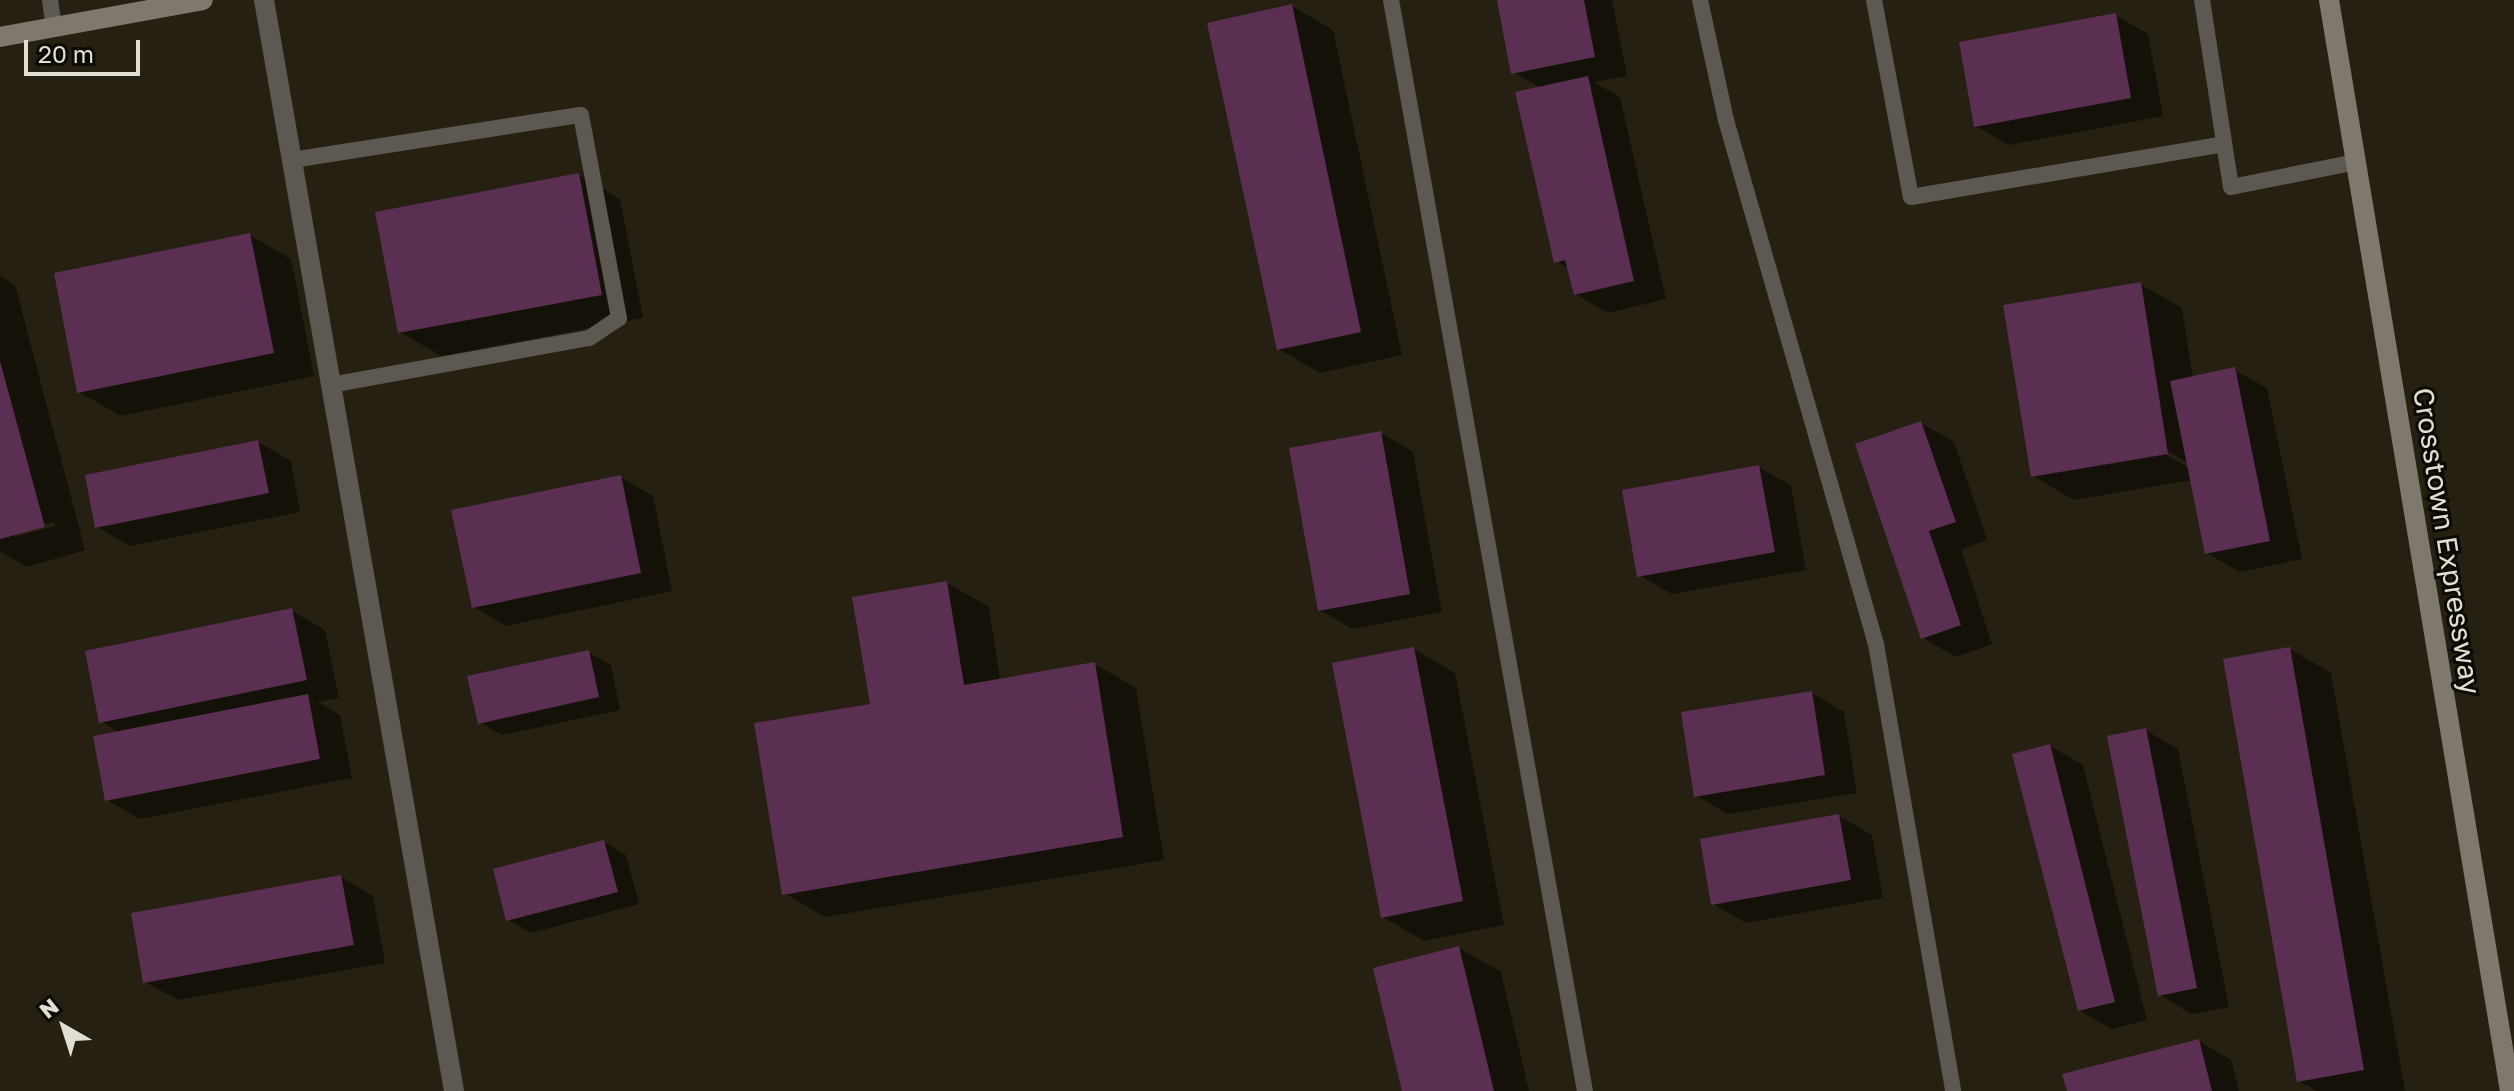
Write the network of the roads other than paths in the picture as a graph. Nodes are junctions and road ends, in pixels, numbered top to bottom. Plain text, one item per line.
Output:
1 (50, 0) edge
2 (203, 0) edge
3 (264, 0) edge
4 (1391, 0) edge
5 (1700, 0) edge
6 (1874, 0) edge
7 (2202, 0) edge
8 (2329, 0) edge
9 (54, 27) junction
10 (0, 37) edge
11 (2223, 144) junction
12 (292, 160) junction
13 (2356, 162) junction
14 (331, 385) junction
15 (454, 1091) edge
16 (1585, 1091) edge
17 (1953, 1091) edge
18 (2510, 1091) edge

1 - 9 lane
2 - 9 main road
3 - 12 street
4 - 16 lane
5 - 17 lane
6 - 11 lane
7 - 11 lane
8 - 13 main road, Crosstown Expressway
9 - 10 main road
11 - 13 lane
12 - 14 street
12 - 14 lane
13 - 18 main road, Crosstown Expressway
14 - 15 street

